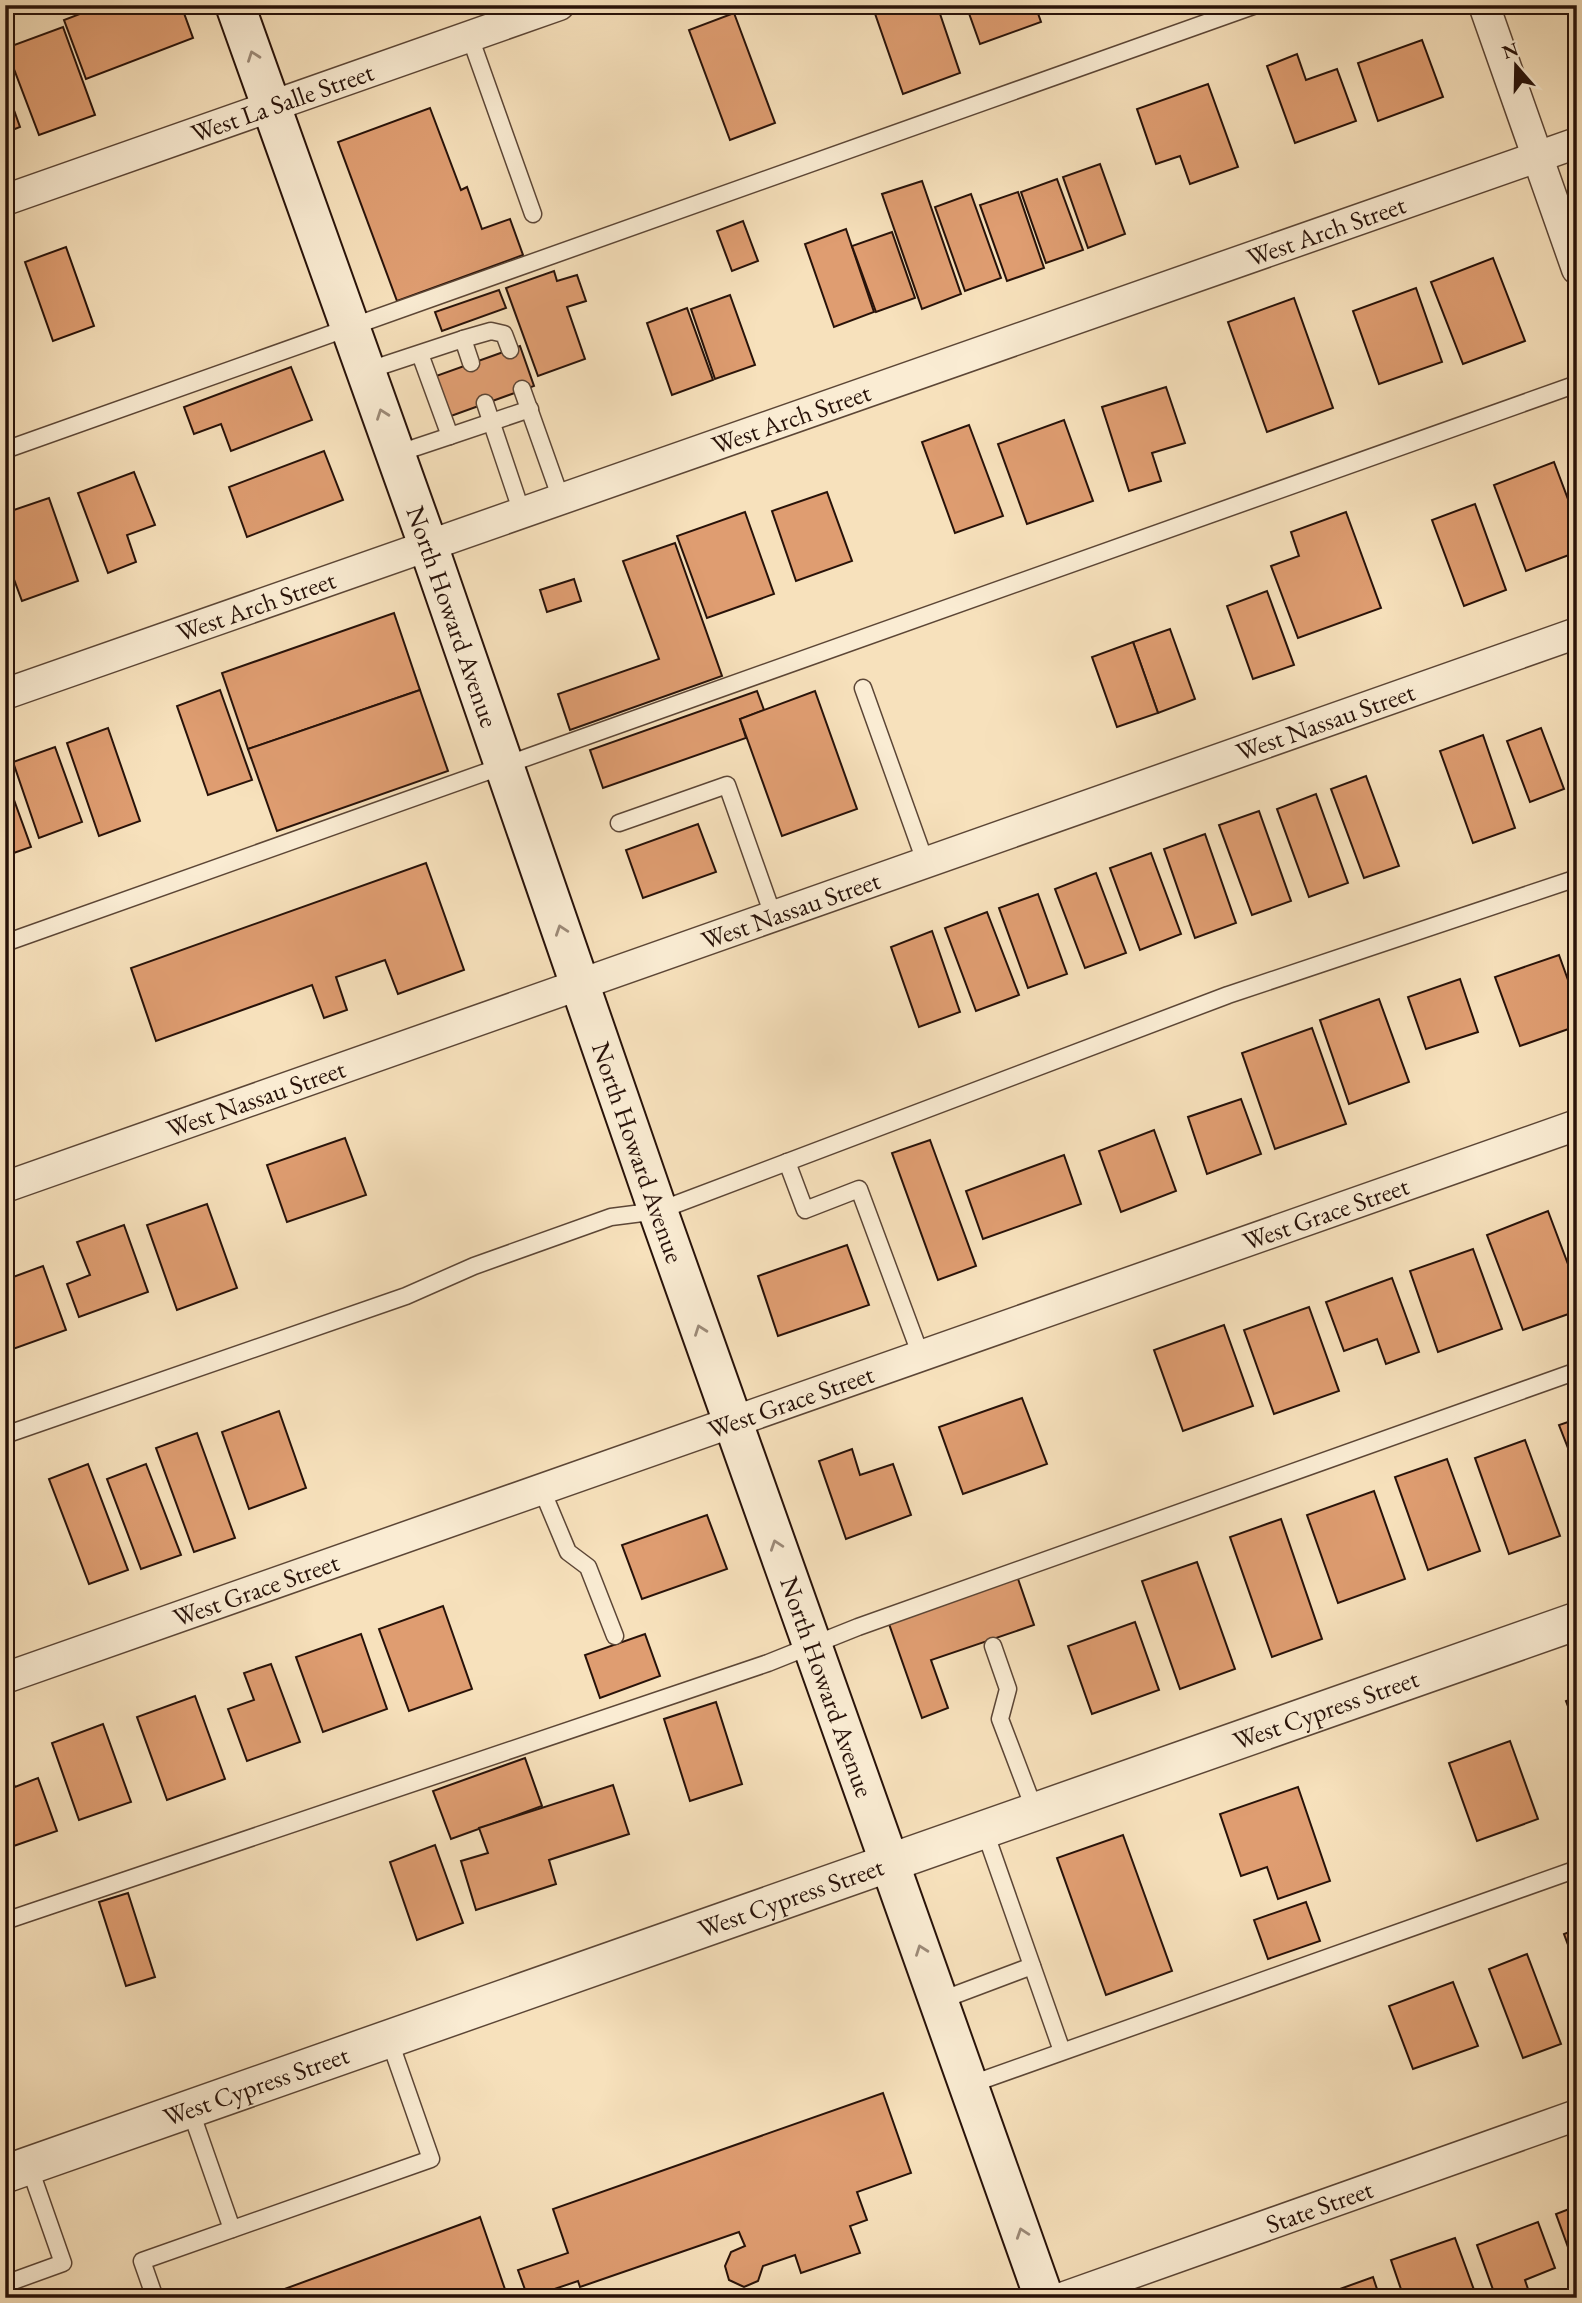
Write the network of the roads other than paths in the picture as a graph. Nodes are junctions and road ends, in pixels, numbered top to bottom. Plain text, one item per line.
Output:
1 (235, 5) edge
2 (559, 5) edge
3 (1256, 5) edge
4 (1484, 5) edge
5 (470, 37) junction
6 (272, 107) junction
7 (1577, 143) edge
8 (1538, 156) junction
9 (5, 200) edge
10 (533, 214) dead end
11 (1577, 270) edge
12 (351, 327) junction
13 (463, 340) junction
14 (510, 349) dead end
15 (420, 354) junction
16 (471, 363) dead end
17 (366, 371) junction
18 (1577, 384) edge
19 (522, 389) dead end
20 (485, 403) dead end
21 (530, 409) junction
22 (491, 422) junction
23 (450, 436) junction
24 (5, 450) edge
25 (396, 454) junction
26 (561, 499) junction
27 (522, 513) junction
28 (428, 545) junction
29 (1577, 633) edge
30 (863, 688) dead end
31 (5, 694) edge
32 (505, 768) junction
33 (619, 823) dead end
34 (926, 864) junction
35 (1577, 878) edge
36 (774, 918) junction
37 (5, 943) edge
38 (581, 986) junction
39 (1577, 1125) edge
40 (787, 1162) junction
41 (5, 1187) edge
42 (658, 1211) junction
43 (921, 1356) junction
44 (1577, 1371) edge
45 (733, 1423) junction
46 (5, 1435) edge
47 (542, 1490) junction
48 (1577, 1621) edge
49 (615, 1636) dead end
50 (811, 1646) junction
51 (993, 1646) dead end
52 (5, 1678) edge
53 (1035, 1811) junction
54 (984, 1829) junction
55 (889, 1863) junction
56 (1577, 1869) edge
57 (5, 1921) edge
58 (1032, 1966) junction
59 (939, 2000) junction
60 (389, 2039) junction
61 (1062, 2051) junction
62 (969, 2085) junction
63 (190, 2109) junction
64 (1577, 2115) edge
65 (17, 2170) edge
66 (232, 2229) junction
67 (5, 2284) edge
68 (155, 2298) edge
69 (1045, 2298) edge
70 (1062, 2298) edge

6 -> 1 main road, North Howard Avenue
2 - 5 street, West La Salle Street
3 - 12 lane
4 - 8 street
5 - 6 street, West La Salle Street
5 - 10 lane
6 - 9 street, West La Salle Street
6 - 12 main road, North Howard Avenue
7 - 8 street, West Arch Street
8 - 11 street
8 - 26 street, West Arch Street
12 - 17 main road, North Howard Avenue
12 - 24 lane
13 - 14 lane
13 - 15 lane
13 - 16 lane
15 - 17 lane
15 - 23 lane
25 -> 17 main road, North Howard Avenue
18 - 32 lane
19 - 21 lane
20 - 22 lane
21 - 22 lane
21 - 26 lane
22 - 23 lane
22 - 27 lane
23 - 25 lane
25 - 28 main road, North Howard Avenue
26 - 27 street, West Arch Street
27 - 28 street, West Arch Street
28 - 31 street, West Arch Street
28 - 32 main road, North Howard Avenue
29 - 34 street, West Nassau Street
30 - 34 lane
32 - 37 lane
38 -> 32 main road, North Howard Avenue
33 - 36 lane
34 - 36 street, West Nassau Street
35 - 40 lane
36 - 38 street, West Nassau Street
38 - 41 street, West Nassau Street
38 - 42 main road, North Howard Avenue
39 - 43 street, West Grace Street
40 - 42 lane
40 - 43 lane
45 -> 42 main road, North Howard Avenue
42 - 46 lane
43 - 45 street, West Grace Street
44 - 50 lane
45 - 47 street, West Grace Street
50 -> 45 main road, North Howard Avenue
47 - 49 lane
47 - 52 street, West Grace Street
48 - 53 street, West Cypress Street
50 - 55 main road, North Howard Avenue
50 - 57 lane
51 - 53 lane
53 - 54 street, West Cypress Street
54 - 55 street, West Cypress Street
54 - 58 lane
59 -> 55 main road, North Howard Avenue
55 - 60 street, West Cypress Street
56 - 61 lane
58 - 59 lane
58 - 61 lane
59 - 62 main road, North Howard Avenue
60 - 63 street, West Cypress Street
60 - 66 lane
61 - 62 lane
69 -> 62 main road, North Howard Avenue
63 - 65 street, West Cypress Street
63 - 66 lane
64 - 70 street, State Street
65 - 67 lane
66 - 68 lane

